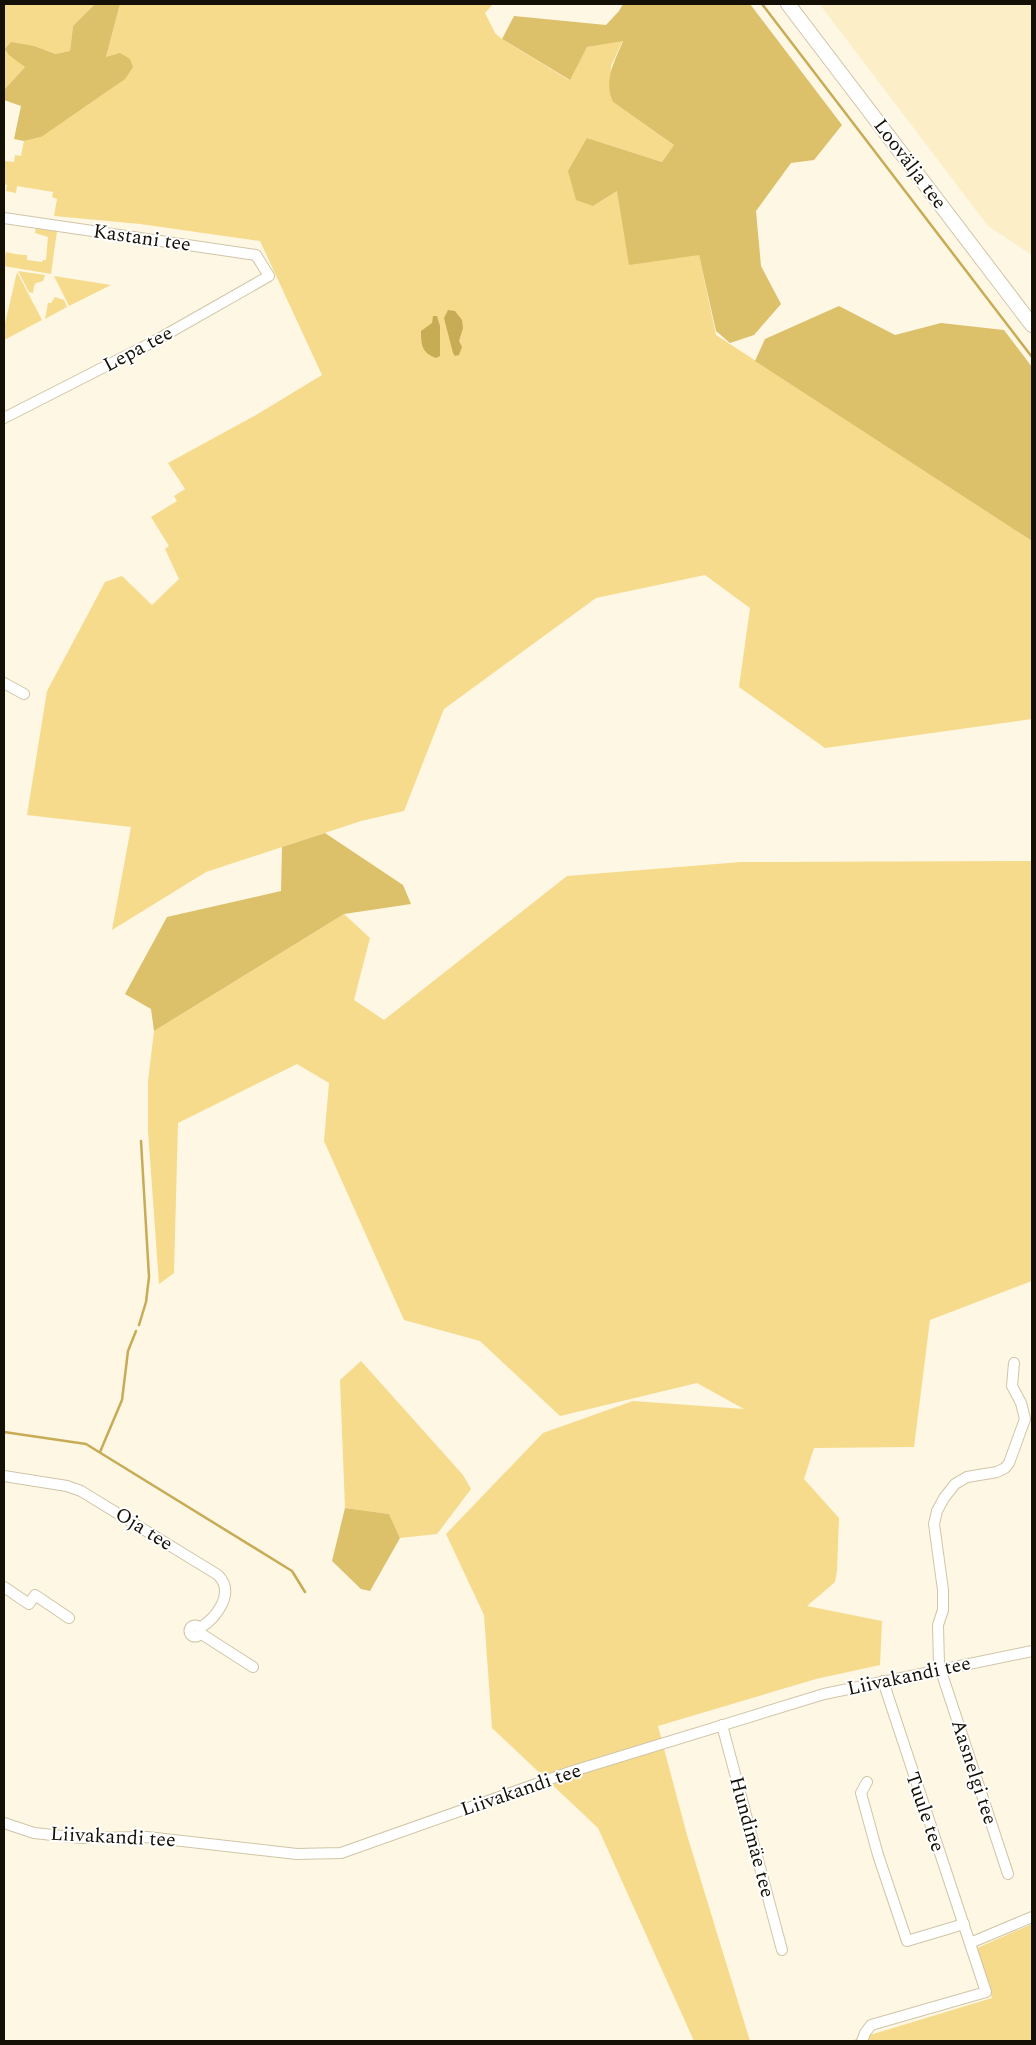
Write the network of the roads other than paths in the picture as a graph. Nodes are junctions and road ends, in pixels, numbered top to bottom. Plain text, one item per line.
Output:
1 (788, 4) edge
2 (4, 218) edge
3 (269, 276) joint
4 (1032, 325) edge
5 (4, 418) edge
6 (4, 683) edge
7 (24, 694) dead end
8 (1014, 1363) dead end
9 (4, 1476) edge
10 (4, 1587) edge
11 (69, 1618) dead end
12 (1032, 1651) edge
13 (253, 1667) dead end
14 (940, 1669) junction
15 (883, 1680) junction
16 (722, 1725) junction
17 (867, 1782) dead end
18 (4, 1823) edge
19 (1008, 1874) dead end
20 (1032, 1918) edge
21 (964, 1924) junction
22 (970, 1943) junction
23 (782, 1950) dead end
24 (862, 2041) edge

1 - 4 street, Loovälja tee
2 - 3 street, Kastani tee
3 - 5 street, Lepa tee
6 - 7 street
8 - 14 street, Aasnelgi tee
9 - 13 street, Oja tee
10 - 11 street
12 - 14 street, Liivakandi tee
14 - 15 street, Liivakandi tee
14 - 19 street, Aasnelgi tee
15 - 16 street, Liivakandi tee
15 - 21 street, Tuule tee
16 - 18 street, Liivakandi tee
16 - 23 street, Hundimäe tee
17 - 21 street
20 - 22 street
21 - 22 street, Tuule tee
22 - 24 street, Tuule tee

